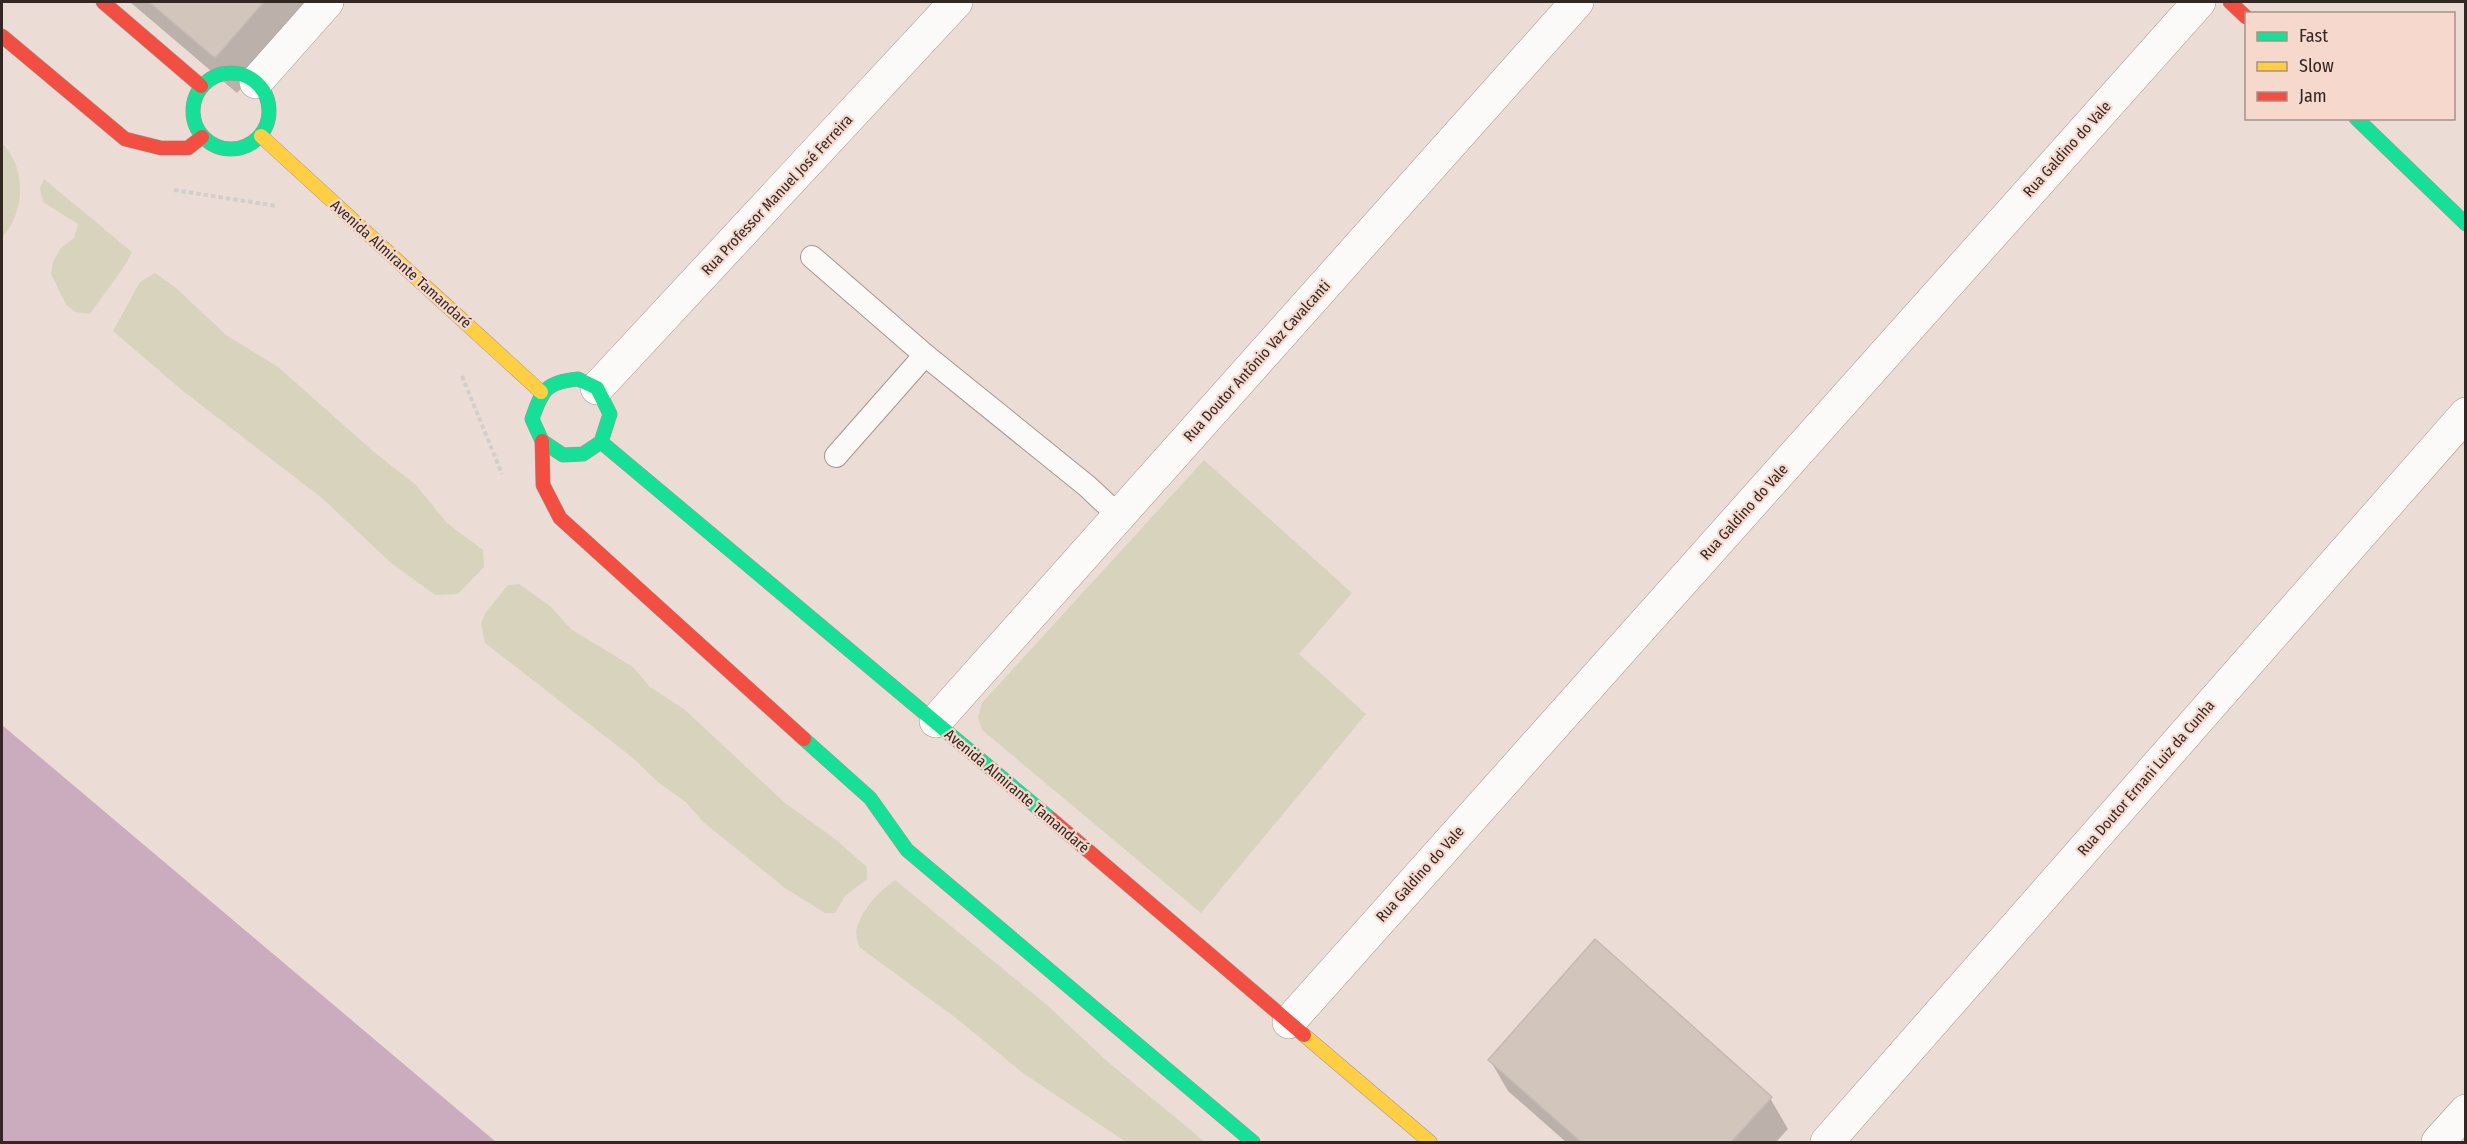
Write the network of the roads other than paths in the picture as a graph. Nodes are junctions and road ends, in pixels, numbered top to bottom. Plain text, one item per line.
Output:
1 (103, 2) edge
2 (327, 2) edge
3 (956, 2) edge
4 (1577, 2) edge
5 (2199, 2) edge
6 (2230, 2) edge
7 (2245, 15) edge
8 (2, 36) edge
9 (256, 82) junction
10 (201, 86) junction
11 (2358, 120) edge
12 (261, 136) junction
13 (202, 137) junction
14 (2466, 224) edge
15 (812, 257) dead end
16 (925, 355) junction
17 (597, 388) junction
18 (541, 392) junction
19 (2466, 414) edge
20 (542, 441) junction
21 (601, 442) junction
22 (836, 456) dead end
23 (1119, 516) junction
24 (936, 721) junction
25 (1289, 1022) junction
26 (2466, 1110) edge
27 (1252, 1143) edge
28 (1430, 1143) edge
29 (1827, 1143) edge
30 (2438, 1143) edge

1 - 10 street
2 - 9 street
3 - 17 street, Rua Professor Manuel José Ferreira
4 - 23 street, Rua Doutor Antônio Vaz Cavalcanti
5 - 25 street, Rua Galdino do Vale
6 - 7 street
8 - 13 street
9 - 10 street
9 - 12 street
10 - 13 street
11 - 14 street
12 - 13 street
12 - 18 street, Avenida Almirante Tamandaré
15 - 16 lane
16 - 22 lane
16 - 23 lane
17 - 18 street
17 - 21 street
18 - 20 street
19 - 29 street, Rua Doutor Ernani Luiz da Cunha
20 - 21 street
20 - 27 street
21 - 24 street, Avenida Almirante Tamandaré
23 - 24 street, Rua Doutor Antônio Vaz Cavalcanti
24 - 25 street, Avenida Almirante Tamandaré
25 - 28 street, Avenida Almirante Tamandaré
26 - 30 street

